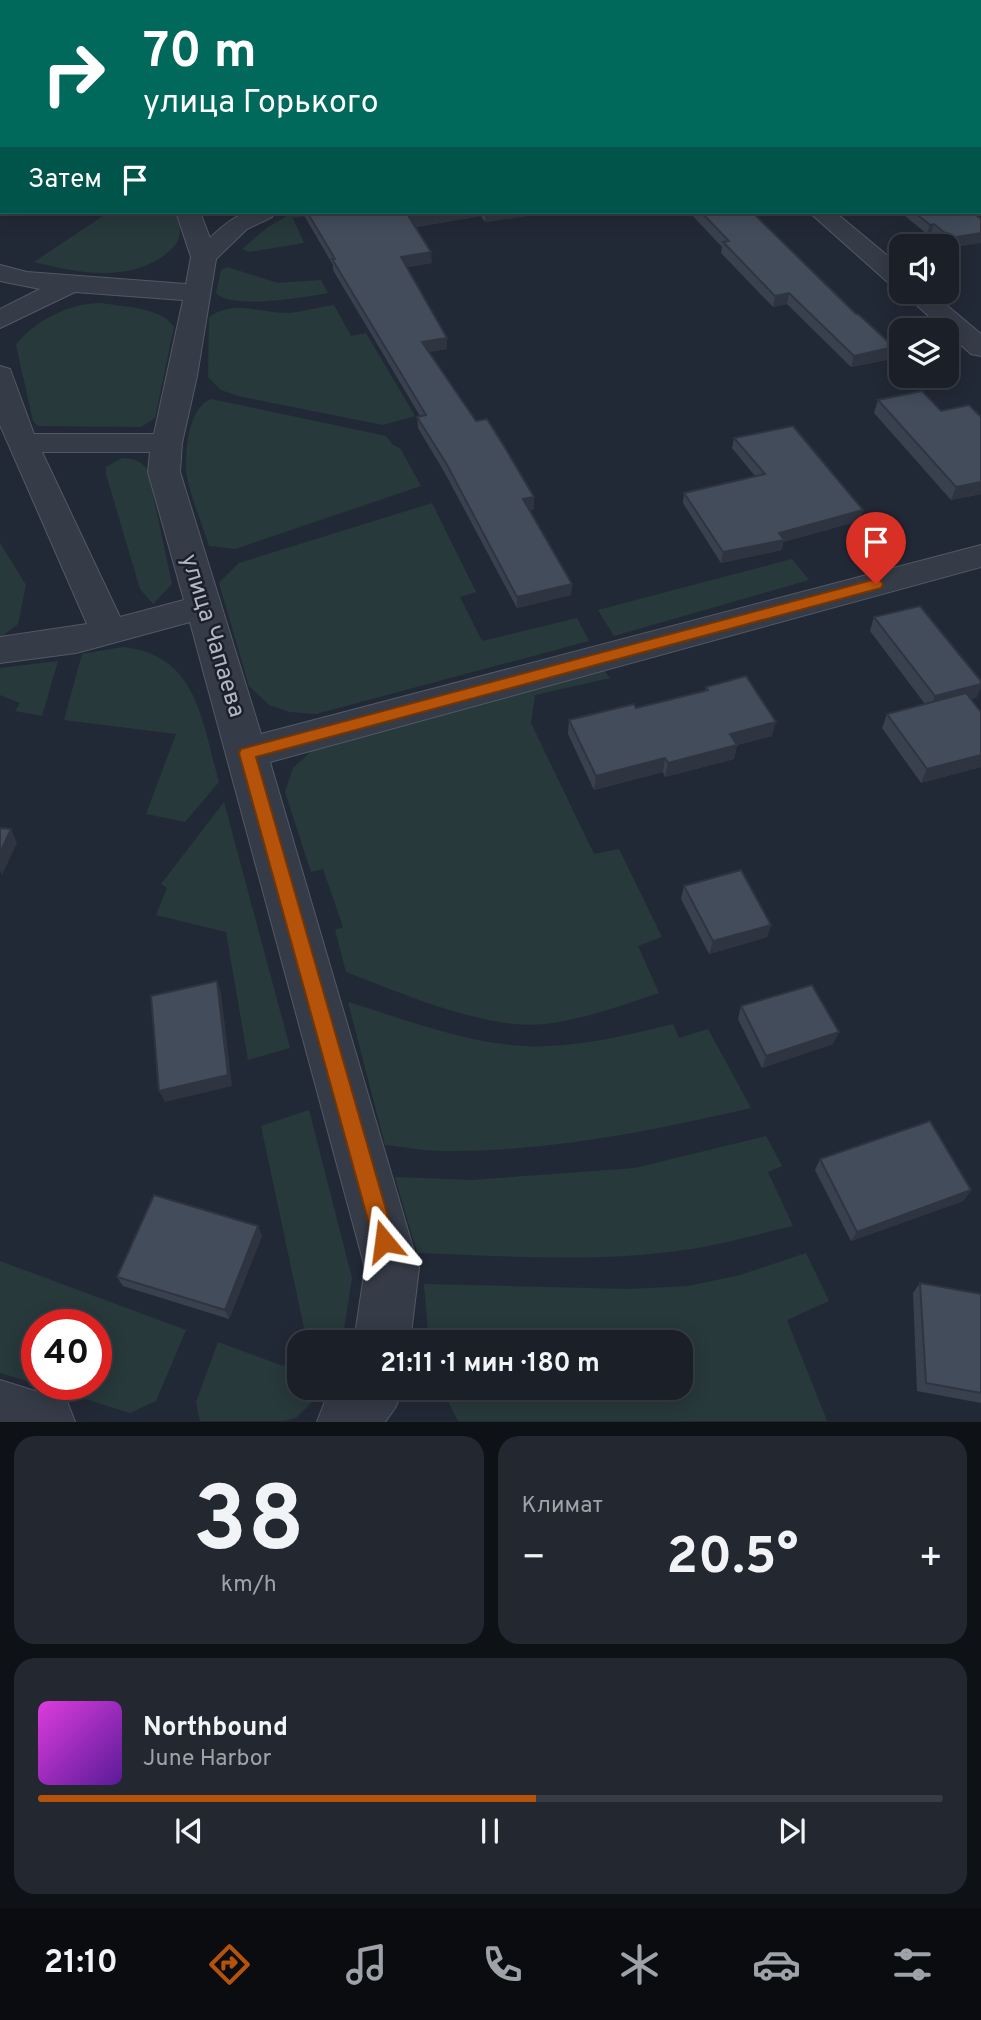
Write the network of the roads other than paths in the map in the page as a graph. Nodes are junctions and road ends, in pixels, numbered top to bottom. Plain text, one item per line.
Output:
1 (189, 214) edge
2 (259, 214) edge
3 (823, 214) edge
4 (204, 257) junction
5 (889, 270) edge
6 (0, 273) edge
7 (72, 283) junction
8 (197, 293) junction
9 (929, 304) edge
10 (0, 320) edge
11 (981, 348) edge
12 (0, 375) edge
13 (22, 443) junction
14 (167, 443) junction
15 (981, 556) edge
16 (203, 607) junction
17 (108, 630) junction
18 (0, 650) edge
19 (247, 753) junction
20 (384, 1330) edge
21 (365, 1400) edge
22 (0, 1409) edge
23 (46, 1422) edge
24 (346, 1422) edge

1 - 4 street
2 - 4 street
3 - 5 street
4 - 8 street, улица Чапаева
6 - 7 street
7 - 8 street
7 - 10 street
8 - 14 street, улица Чапаева
9 - 11 street
12 - 13 street
13 - 14 street
13 - 17 street
14 - 16 street, улица Чапаева
15 - 19 street
16 - 17 street
16 - 19 street, улица Чапаева
17 - 18 street
19 - 20 street, улица Чапаева
21 - 24 street
22 - 23 street

